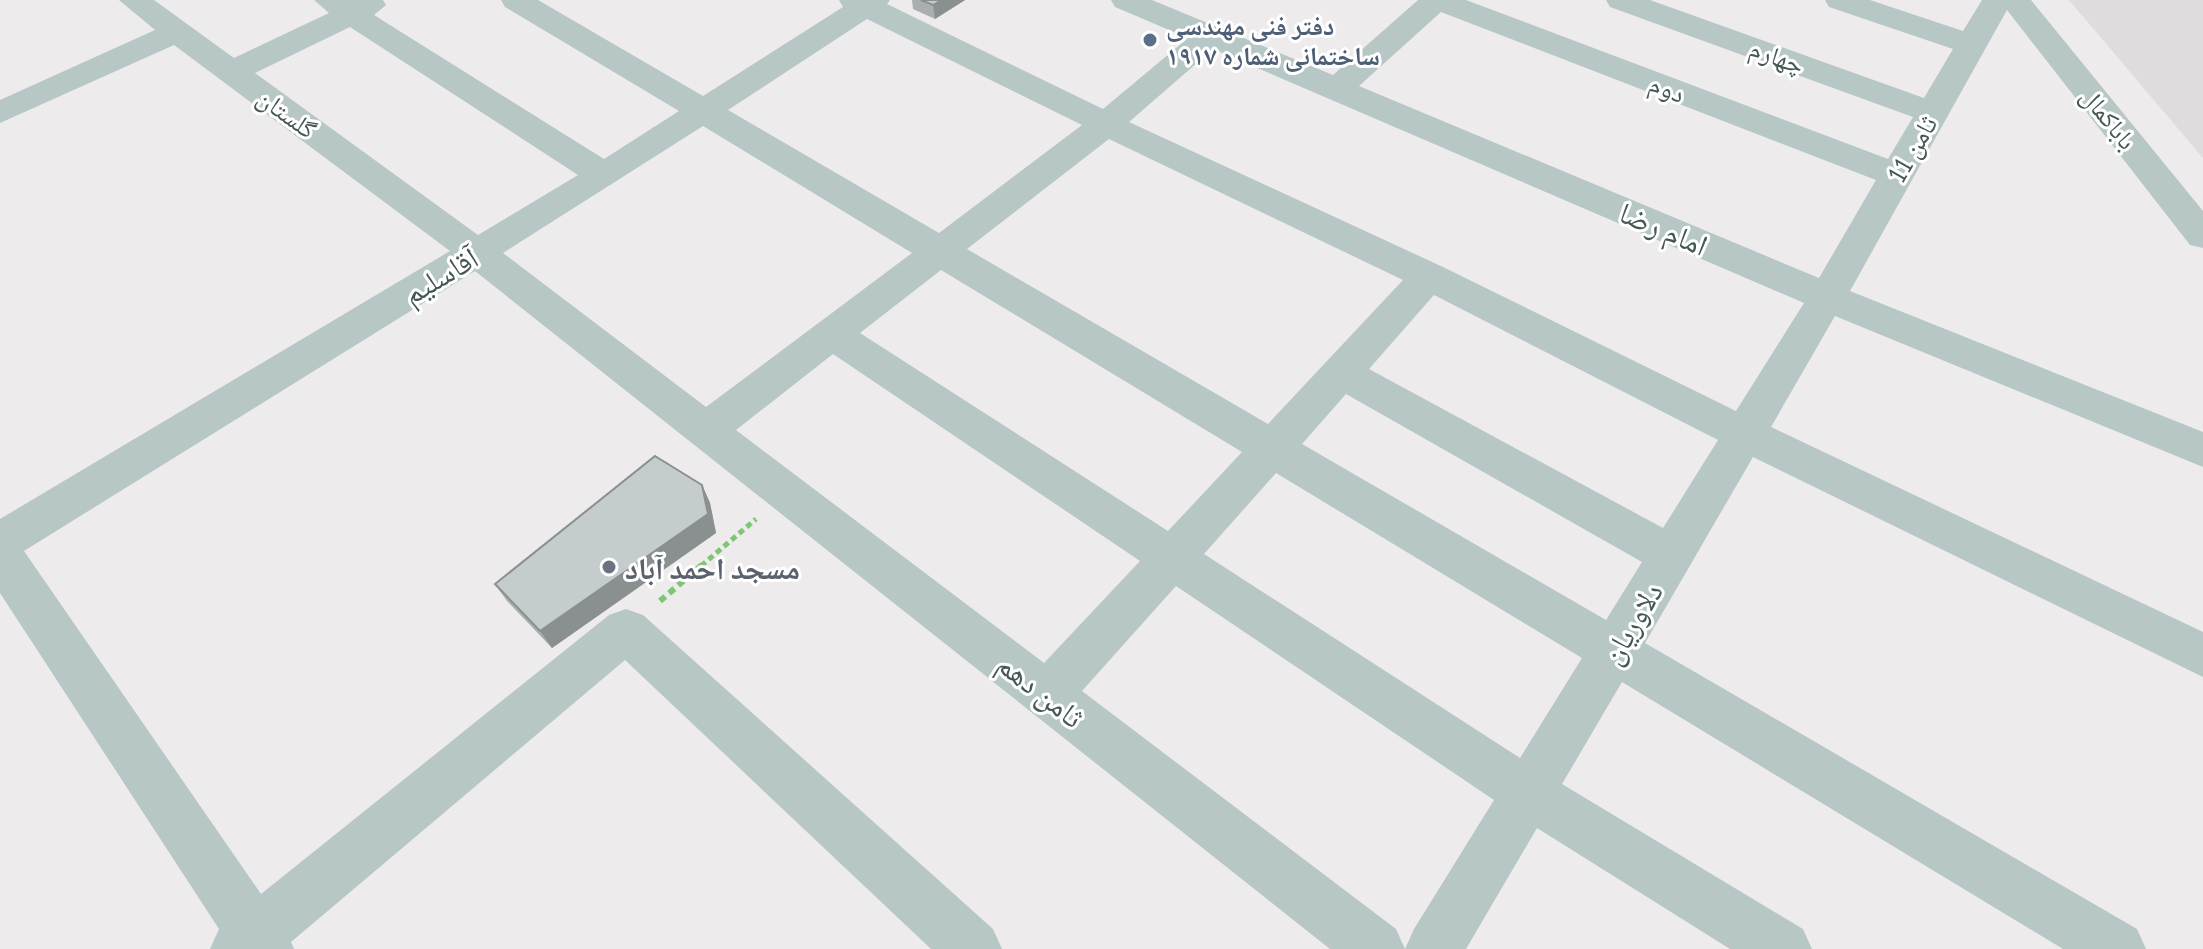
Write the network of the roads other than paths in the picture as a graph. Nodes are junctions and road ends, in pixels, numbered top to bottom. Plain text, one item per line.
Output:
1 (134, 0) edge
2 (516, 0) edge
3 (1126, 0) edge
4 (1437, 0) edge
5 (1621, 0) edge
6 (1840, 0) edge
7 (1997, 0) edge
8 (2015, 0) edge
9 (865, 2) edge
10 (354, 5) edge
11 (177, 32) junction
12 (1209, 36) junction
13 (1972, 45) junction
14 (231, 72) junction
15 (0, 79) edge
16 (1337, 89) junction
17 (13, 107) edge
18 (703, 110) junction
19 (1933, 113) junction
20 (1106, 124) junction
21 (604, 175) junction
22 (1897, 175) junction
23 (2197, 221) edge
24 (941, 251) junction
25 (477, 253) junction
26 (1429, 276) junction
27 (1827, 297) junction
28 (832, 334) junction
29 (1342, 373) junction
30 (706, 430) junction
31 (1745, 434) junction
32 (1273, 447) junction
33 (2203, 450) edge
34 (0, 542) edge
35 (0, 554) edge
36 (1671, 555) junction
37 (1171, 558) junction
38 (1615, 650) junction
39 (2203, 655) edge
40 (1047, 695) junction
41 (1529, 793) junction
42 (253, 945) edge
43 (973, 949) edge
44 (1376, 949) edge
45 (1434, 949) edge
46 (1783, 949) edge
47 (2117, 949) edge

1 - 11 street
2 - 18 street
3 - 12 street, امام رضا
4 - 16 street
4 - 22 street, دوم
5 - 19 street, چهارم
6 - 13 street
7 - 13 street, ثامن 11
8 - 23 street, باباکمال
9 - 18 street, آقاسلیم
9 - 20 street
10 - 14 street, گلستان
10 - 21 street
11 - 14 street
11 - 17 street
12 - 16 street, امام رضا
12 - 20 street
13 - 19 street, ثامن 11
14 - 25 street, گلستان
15 - 17 street
16 - 27 street, امام رضا
18 - 21 street, آقاسلیم
18 - 24 street
19 - 22 street, ثامن 11
20 - 24 street
20 - 26 street
21 - 25 street, آقاسلیم
22 - 27 street, ثامن 11
24 - 28 street
24 - 32 street
25 - 30 street, ثامن دهم
25 - 34 street, آقاسلیم
26 - 29 street
26 - 31 street
27 - 31 street, دلاوریان
27 - 33 street, امام رضا
28 - 30 street
28 - 37 street
29 - 32 street
29 - 36 street
30 - 40 street, ثامن دهم
31 - 36 street, دلاوریان
31 - 39 street
32 - 37 street
32 - 38 street
35 - 42 street
36 - 38 street, دلاوریان
37 - 40 street
37 - 41 street
38 - 41 street, دلاوریان
38 - 47 street
40 - 44 street, ثامن دهم
41 - 45 street, دلاوریان
41 - 46 street
42 - 43 street

